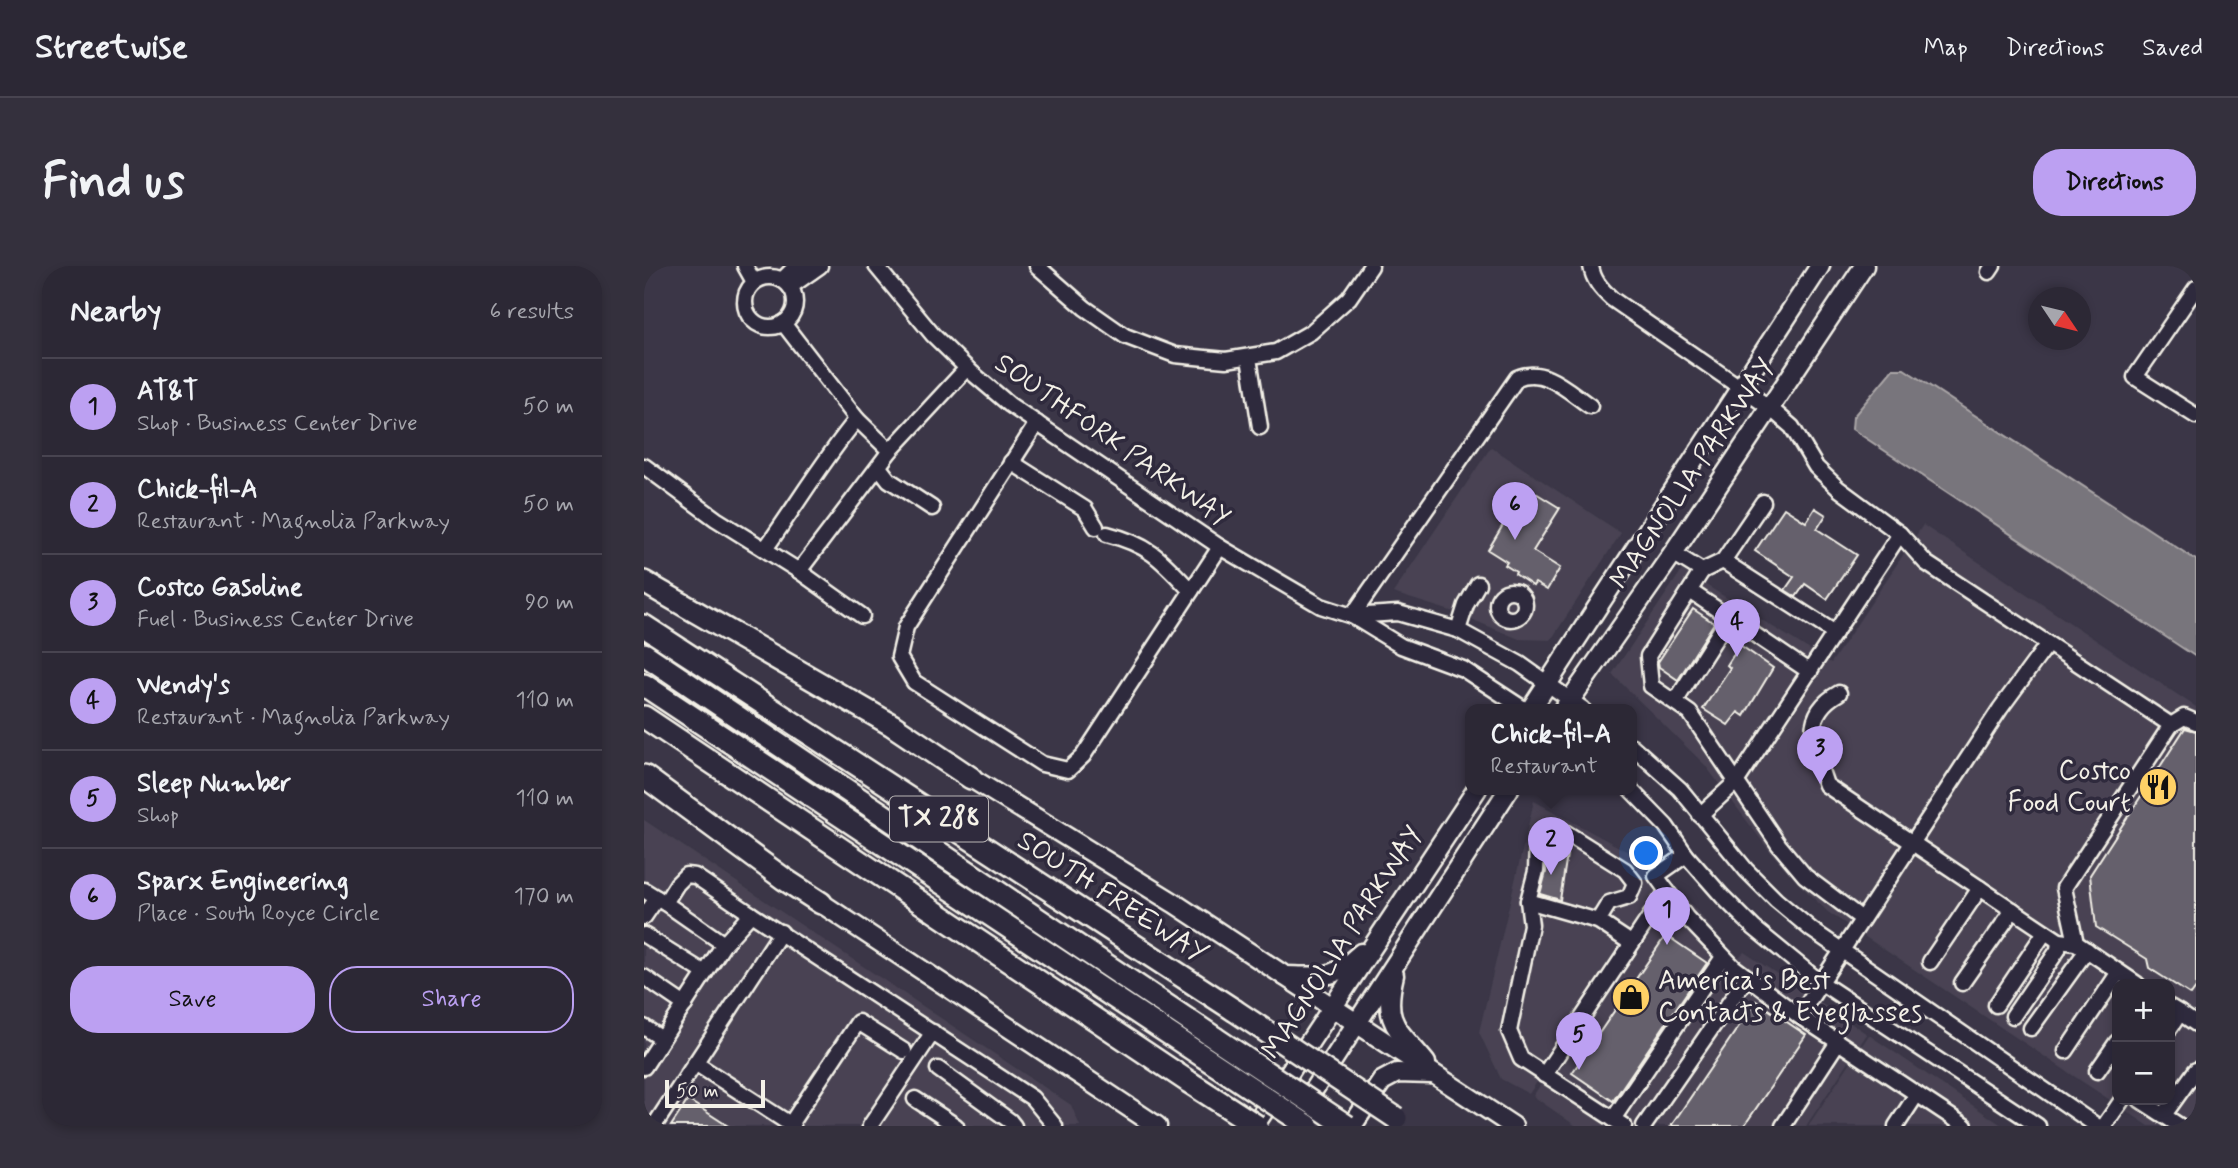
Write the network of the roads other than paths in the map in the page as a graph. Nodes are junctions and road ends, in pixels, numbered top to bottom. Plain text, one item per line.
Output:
1 (745, 266) edge
2 (876, 266) edge
3 (1037, 266) edge
4 (1371, 266) edge
5 (1591, 266) edge
6 (1820, 266) edge
7 (1864, 266) edge
8 (816, 269) edge
9 (754, 282) junction
10 (786, 284) junction
11 (2196, 288) edge
12 (783, 323) junction
13 (1249, 358) junction
14 (967, 368) junction
15 (1740, 388) junction
16 (1590, 405) dead end
17 (1770, 408) junction
18 (2196, 416) edge
19 (857, 419) junction
20 (1037, 423) junction
21 (1260, 427) dead end
22 (890, 450) junction
23 (1011, 462) junction
24 (644, 466) edge
25 (879, 467) junction
26 (1763, 502) dead end
27 (932, 508) dead end
28 (1900, 534) junction
29 (1220, 547) junction
30 (765, 549) junction
31 (1673, 553) junction
32 (1724, 561) junction
33 (800, 571) junction
34 (1702, 571) junction
35 (644, 582) edge
36 (1478, 584) dead end
37 (1191, 591) junction
38 (1690, 591) junction
39 (862, 616) dead end
40 (1352, 616) junction
41 (1729, 617) junction
42 (644, 626) edge
43 (1458, 629) junction
44 (1835, 633) junction
45 (2047, 645) junction
46 (644, 654) edge
47 (1810, 672) junction
48 (1548, 684) junction
49 (644, 685) edge
50 (1839, 693) dead end
51 (1675, 702) junction
52 (1516, 704) edge
53 (1534, 704) edge
54 (1570, 704) edge
55 (1573, 704) edge
56 (644, 717) edge
57 (2196, 722) edge
58 (2171, 725) junction
59 (1637, 750) edge
60 (644, 776) edge
61 (971, 778) joint
62 (1737, 781) junction
63 (1472, 795) edge
64 (1505, 795) edge
65 (1636, 795) edge
66 (1700, 815) junction
67 (1913, 843) junction
68 (1686, 855) junction
69 (1980, 888) junction
70 (1667, 891) junction
71 (655, 897) edge
72 (1528, 901) junction
73 (821, 903) joint
74 (2013, 911) junction
75 (751, 914) junction
76 (644, 916) edge
77 (1862, 919) junction
78 (1598, 921) junction
79 (781, 932) junction
80 (2045, 932) junction
81 (644, 935) edge
82 (1379, 937) junction
83 (2059, 941) junction
84 (1631, 943) junction
85 (724, 944) junction
86 (2081, 947) junction
87 (1841, 951) junction
88 (1723, 957) junction
89 (1398, 962) junction
90 (1930, 962) dead end
91 (2119, 972) junction
92 (705, 974) junction
93 (1285, 976) junction
94 (644, 977) edge
95 (1746, 977) junction
96 (2130, 979) edge
97 (1820, 982) junction
98 (1962, 983) dead end
99 (685, 1005) junction
100 (1996, 1005) dead end
101 (1333, 1008) junction
102 (2175, 1010) edge
103 (1798, 1016) junction
104 (2014, 1017) dead end
105 (1357, 1024) junction
106 (2196, 1024) edge
107 (644, 1027) edge
108 (2031, 1028) dead end
109 (933, 1032) junction
110 (662, 1039) junction
111 (1838, 1042) junction
112 (1209, 1047) junction
113 (2112, 1050) edge
114 (904, 1051) dead end
115 (2066, 1051) dead end
116 (645, 1062) edge
117 (695, 1063) junction
118 (938, 1069) dead end
119 (2196, 1070) edge
120 (2097, 1072) dead end
121 (1435, 1074) junction
122 (1545, 1074) junction
123 (1917, 1094) junction
124 (915, 1099) dead end
125 (2119, 1105) edge
126 (2148, 1105) edge
127 (2164, 1115) junction
128 (1945, 1121) edge
129 (1402, 1122) edge
130 (1618, 1123) edge
131 (790, 1125) edge
132 (654, 1126) edge
133 (870, 1126) edge
134 (956, 1126) edge
135 (1014, 1126) edge
136 (1055, 1126) edge
137 (1157, 1126) edge
138 (1255, 1126) edge
139 (1290, 1126) edge
140 (1308, 1126) edge
141 (1347, 1126) edge
142 (1352, 1126) edge
143 (1513, 1126) edge
144 (1644, 1126) edge
145 (1783, 1126) edge
146 (1896, 1126) edge
147 (1965, 1126) edge
148 (2038, 1126) edge
149 (2097, 1126) edge
150 (2105, 1126) edge
151 (2180, 1126) edge

1 - 9 street
2 - 14 street, SOUTHFORK PARKWAY
3 - 13 street
4 - 13 street
5 - 15 street
6 - 15 main road, MAGNOLIA PARKWAY
7 - 17 main road, MAGNOLIA PARKWAY
8 - 10 street
9 - 10 street
9 - 12 street
10 - 12 street
11 - 18 street
12 - 19 street
13 - 21 street
14 - 20 street, SOUTHFORK PARKWAY
14 - 22 street
15 - 17 street
15 - 48 main road, MAGNOLIA PARKWAY
16 - 40 street
17 - 28 street
17 - 31 main road, MAGNOLIA PARKWAY
19 - 22 street
19 - 30 street
20 - 23 street
20 - 29 street, SOUTHFORK PARKWAY
22 - 25 street
23 - 37 street
23 - 37 street
24 - 30 street
25 - 27 street
25 - 33 street
26 - 32 street
28 - 44 street
28 - 45 street
29 - 37 street
29 - 40 street, SOUTHFORK PARKWAY
30 - 33 street
31 - 34 street
31 - 55 main road, MAGNOLIA PARKWAY
32 - 34 street
32 - 44 street
33 - 39 street
34 - 38 street
35 - 61 highway
36 - 43 street
38 - 41 street
38 - 51 street
40 - 43 street, SOUTHFORK PARKWAY
40 - 52 street, SOUTHFORK PARKWAY
41 - 47 street
41 - 51 street
42 - 129 highway, SOUTH FREEWAY / TX 288, bridge
43 - 48 street, SOUTHFORK PARKWAY
44 - 47 street
45 - 58 street
45 - 67 street
46 - 112 highway
47 - 62 street
48 - 53 main road, MAGNOLIA PARKWAY
48 - 54 street, SOUTHFORK PARKWAY
49 - 112 highway
50 - 67 street
51 - 62 street
56 - 138 highway, TX 288, bridge
57 - 58 street
58 - 86 street
59 - 66 street
60 - 73 highway
61 - 93 main road
62 - 66 street
62 - 77 street
63 - 82 main road, MAGNOLIA PARKWAY
64 - 89 main road, MAGNOLIA PARKWAY
65 - 68 street
66 - 87 street
67 - 69 street
67 - 77 street
68 - 70 street
68 - 97 street
69 - 74 street
69 - 90 street
70 - 84 street
70 - 88 street
71 - 75 street
71 - 76 street
71 - 85 street
72 - 78 street
72 - 78 street
72 - 122 street
73 - 137 main road
74 - 80 street
74 - 98 street
75 - 79 street
75 - 85 street
77 - 87 street
78 - 84 street
79 - 109 street
79 - 117 street
80 - 83 street
80 - 100 street
81 - 92 street
82 - 93 main road
82 - 101 main road, MAGNOLIA PARKWAY
83 - 86 street
83 - 104 street
84 - 122 street
85 - 92 street
86 - 91 street
86 - 108 street
87 - 97 street
87 - 149 street
88 - 95 street
88 - 130 street
89 - 105 main road, MAGNOLIA PARKWAY
89 - 121 main road
91 - 96 street
91 - 115 street
92 - 99 street
93 - 101 main road
94 - 99 street
95 - 103 street
95 - 144 street
97 - 103 street
97 - 148 street
99 - 110 street
101 - 105 main road
101 - 138 main road, MAGNOLIA PARKWAY
102 - 106 street
103 - 111 street
105 - 121 main road
105 - 139 main road, MAGNOLIA PARKWAY
107 - 110 street
109 - 133 street
109 - 136 street
110 - 116 street
111 - 123 street
111 - 145 street
112 - 140 highway, bridge
112 - 141 highway, bridge
113 - 120 street
114 - 131 street
117 - 131 street
117 - 132 street
118 - 135 street
119 - 127 street
121 - 142 main road
121 - 143 main road
122 - 130 street
123 - 128 street
123 - 146 street
124 - 134 street
125 - 150 street
126 - 127 street
127 - 151 street
128 - 147 street

